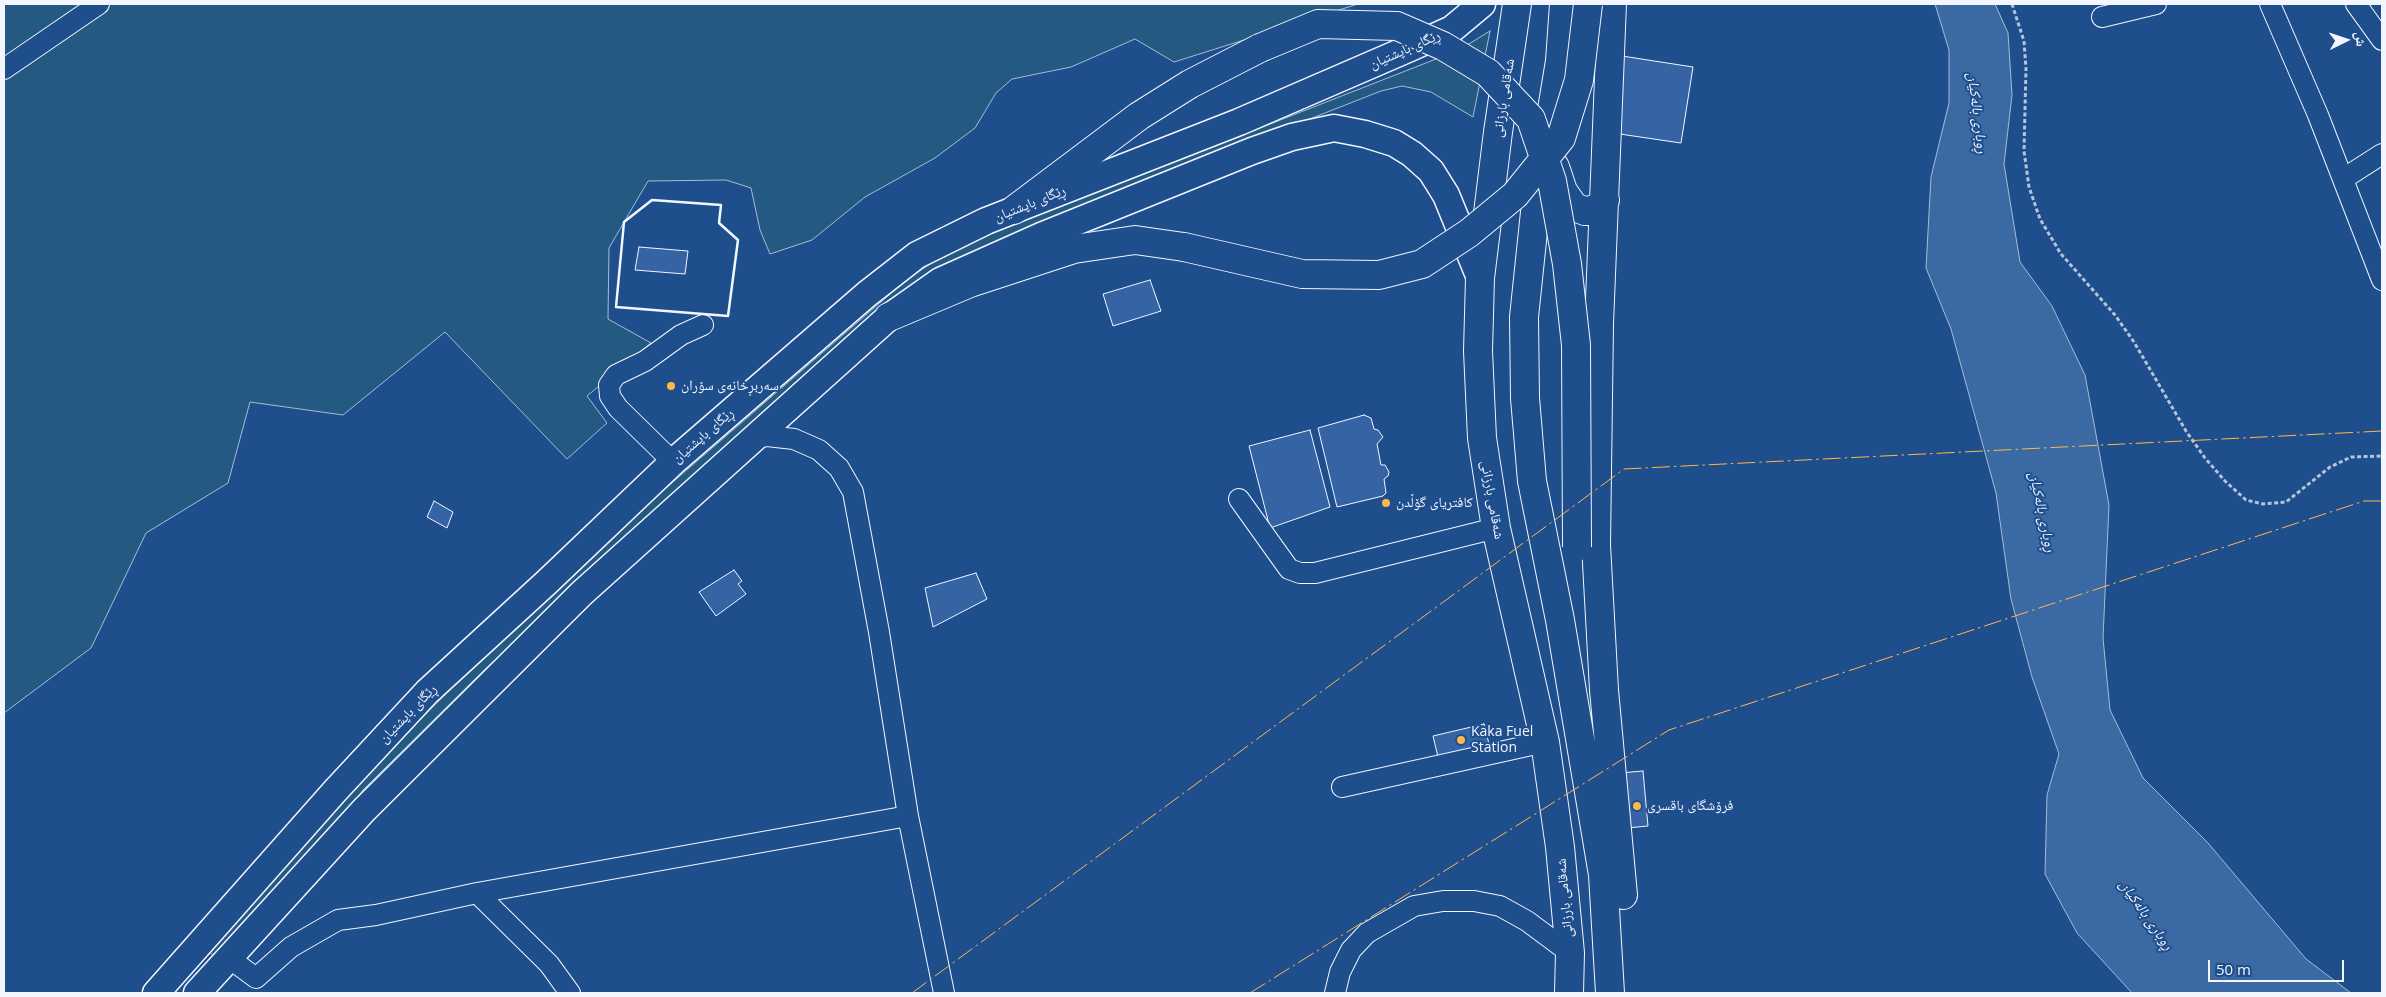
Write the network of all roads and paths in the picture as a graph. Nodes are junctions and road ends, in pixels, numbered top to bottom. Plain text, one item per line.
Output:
1 (99, 4) edge
2 (1482, 4) edge
3 (1518, 4) edge
4 (1564, 4) edge
5 (1588, 4) edge
6 (1612, 4) edge
7 (2012, 4) edge
8 (2156, 4) edge
9 (2270, 4) edge
10 (2356, 4) edge
11 (2102, 18) dead end
12 (2382, 40) edge
13 (4, 69) edge
14 (1552, 111) junction
15 (2382, 154) edge
16 (2343, 179) junction
17 (1605, 200) junction
18 (1574, 207) junction
19 (1014, 210) junction
20 (1603, 260) junction
21 (1480, 278) junction
22 (2382, 280) edge
23 (889, 316) junction
24 (703, 325) dead end
25 (753, 438) junction
26 (2382, 456) edge
27 (673, 462) junction
28 (1239, 499) dead end
29 (1496, 528) junction
30 (1545, 742) junction
31 (1342, 787) dead end
32 (908, 816) junction
33 (1603, 875) junction
34 (477, 892) junction
35 (1570, 954) junction
36 (229, 958) junction
37 (187, 959) junction
38 (1609, 980) edge
39 (204, 986) edge
40 (156, 993) edge
41 (570, 993) edge
42 (944, 993) edge
43 (1336, 993) edge
44 (1569, 993) edge

1 - 13 street
2 - 19 main road, ڕێگای باپشتیان
3 - 21 highway, شەقامی بارزانی
4 - 14 highway
5 - 23 highway, bridge
6 - 17 highway
7 - 26 path
8 - 11 street
9 - 16 street
10 - 12 street
14 - 18 highway
14 - 33 highway
15 - 16 street
16 - 22 street
17 - 18 highway
17 - 20 highway
18 - 20 highway
19 - 27 main road, ڕێگای باپشتیان
19 - 33 highway, bridge
20 - 38 highway
21 - 23 main road
21 - 29 highway, شەقامی بارزانی
23 - 25 main road
24 - 27 street
25 - 32 street
25 - 36 main road
27 - 37 main road, ڕێگای باپشتیان
28 - 29 street
29 - 30 highway, شەقامی بارزانی
30 - 31 street
30 - 35 highway, شەقامی بارزانی
32 - 34 street
32 - 42 street
33 - 38 highway
34 - 36 street
34 - 41 street
35 - 43 street
35 - 44 highway, شەقامی بارزانی
36 - 39 main road
37 - 39 main road
37 - 40 main road, ڕێگای باپشتیان

